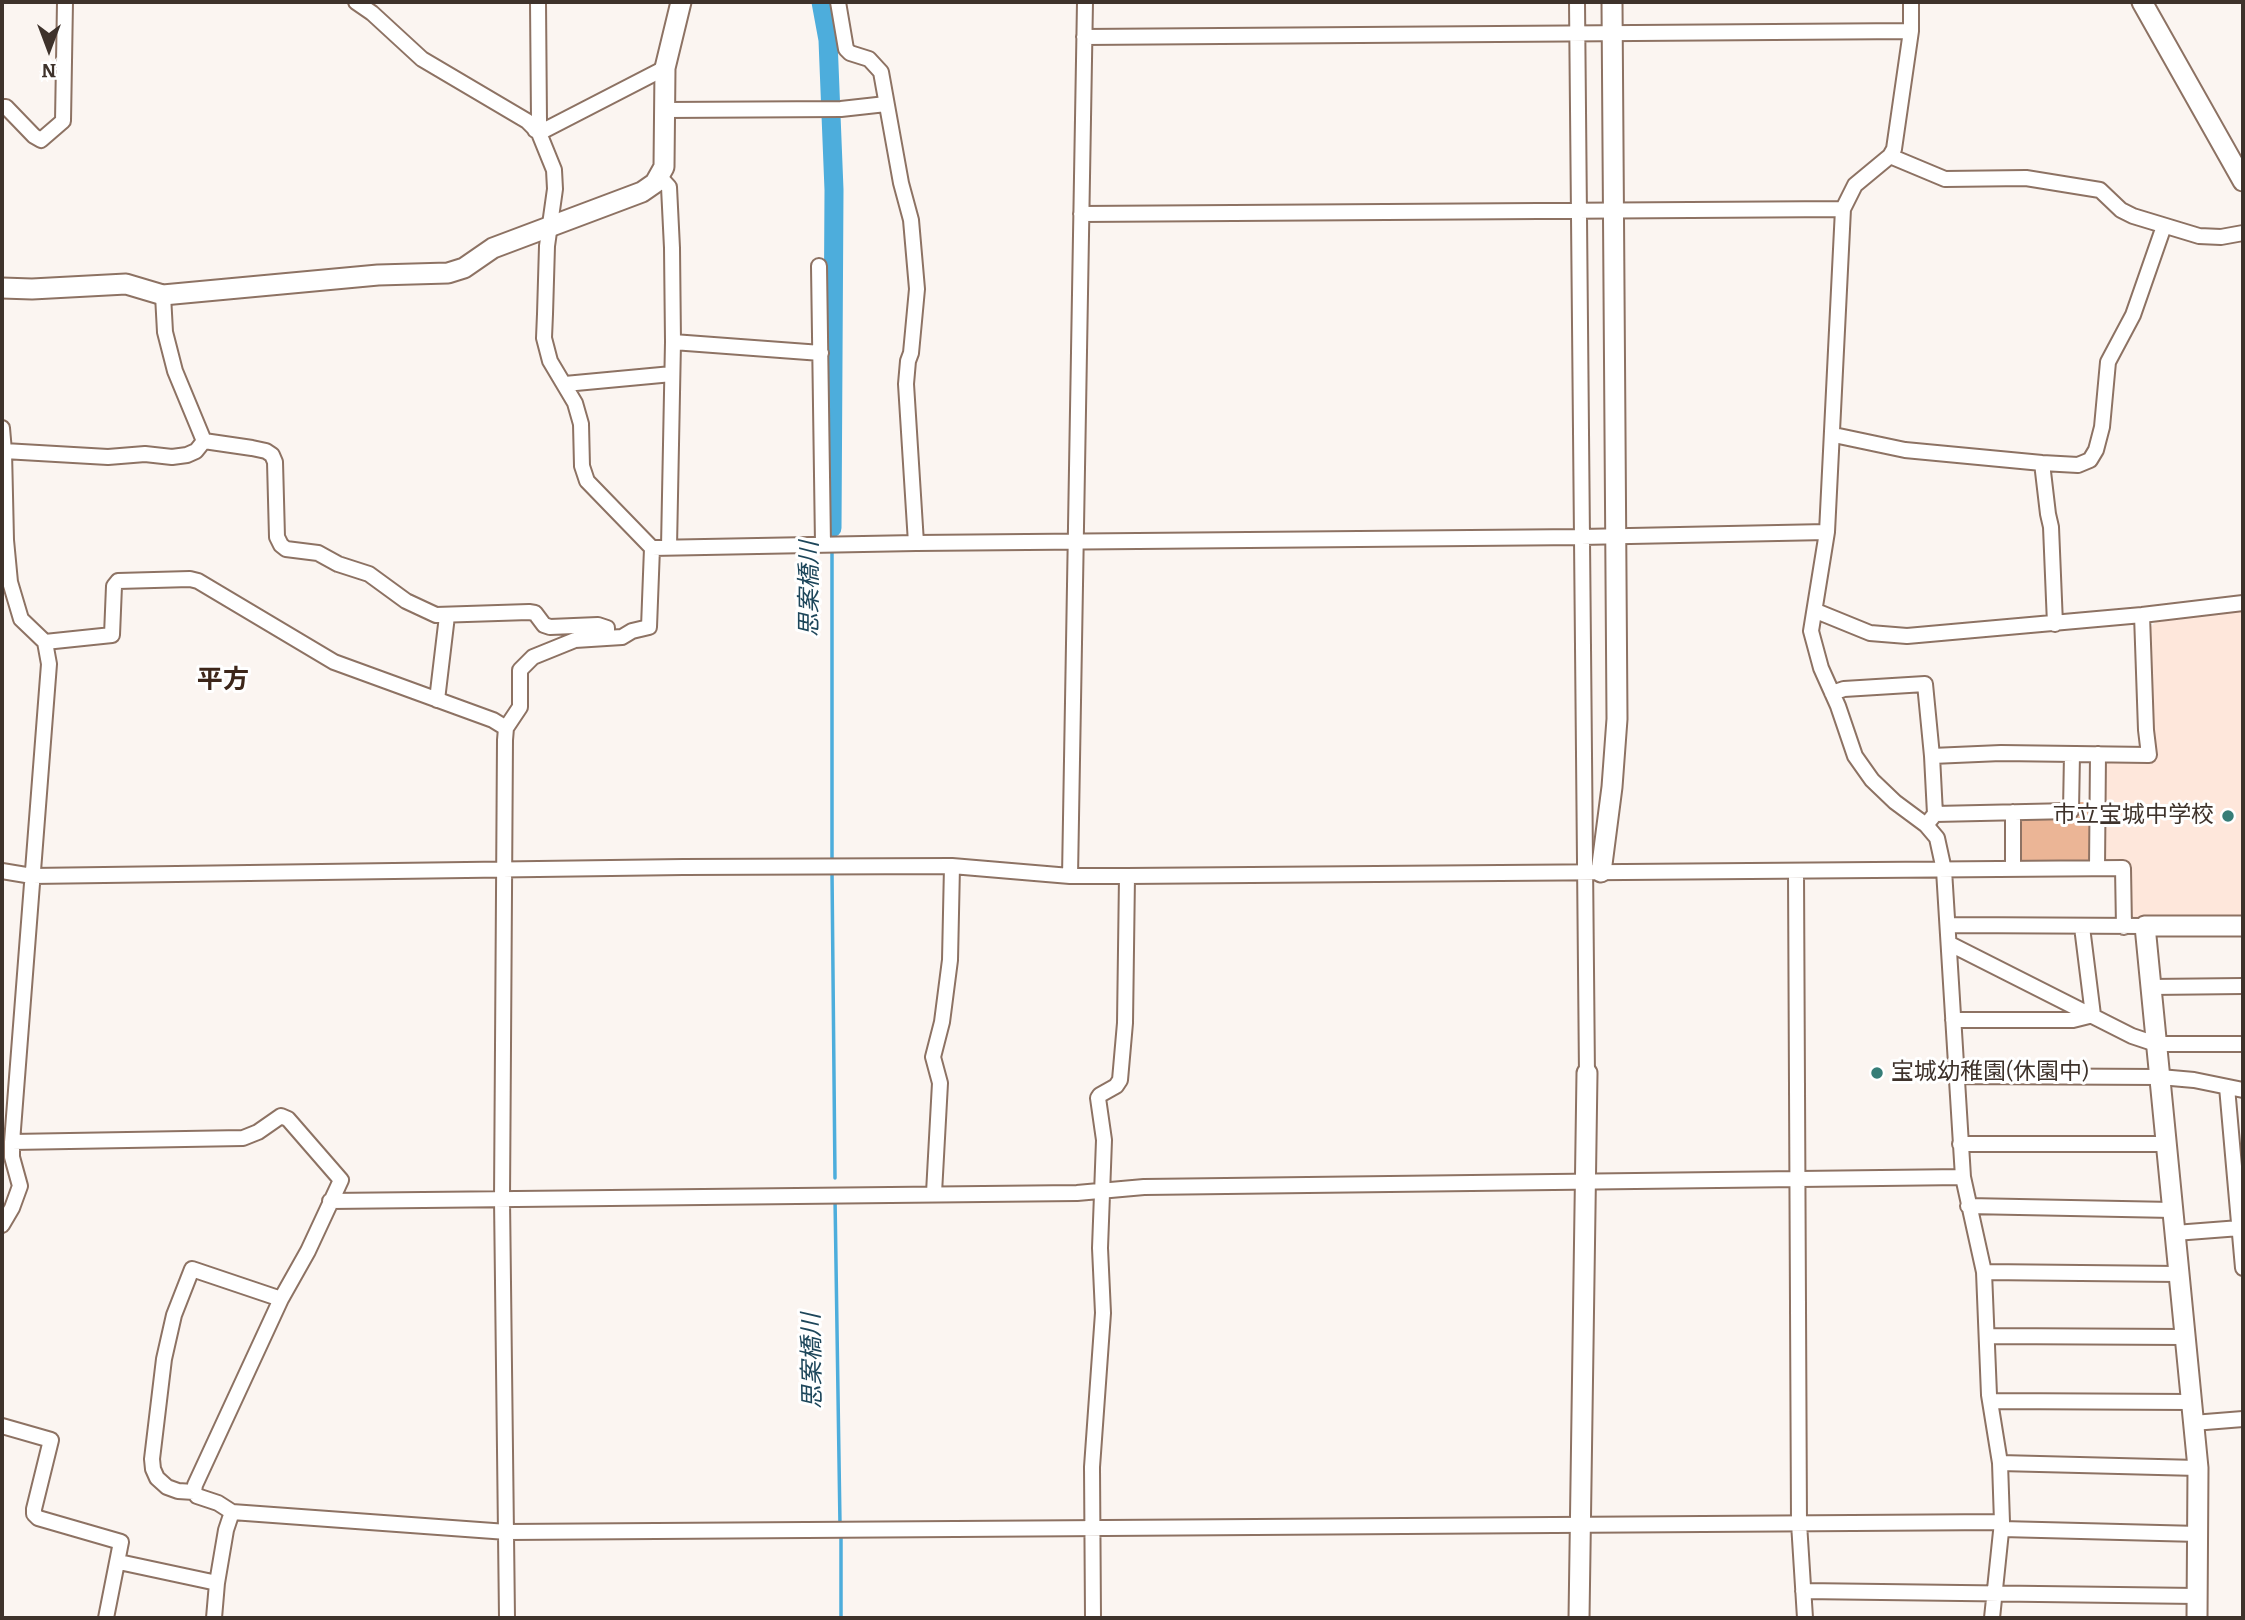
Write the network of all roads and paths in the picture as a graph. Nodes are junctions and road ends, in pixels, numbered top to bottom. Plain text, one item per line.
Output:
1 (65, 2) edge
2 (355, 2) edge
3 (538, 2) edge
4 (681, 2) edge
5 (838, 2) edge
6 (1085, 2) edge
7 (1577, 2) edge
8 (1612, 2) edge
9 (1911, 2) edge
10 (2142, 2) edge
11 (1911, 32) junction
12 (1577, 35) junction
13 (1612, 35) junction
14 (1084, 37) junction
15 (665, 68) junction
16 (886, 104) junction
17 (2, 107) edge
18 (665, 110) junction
19 (537, 132) junction
20 (1890, 156) junction
21 (659, 176) junction
22 (2243, 181) edge
23 (1579, 209) junction
24 (1614, 209) junction
25 (1843, 209) junction
26 (1081, 214) junction
27 (2164, 226) junction
28 (550, 227) junction
29 (2243, 233) edge
30 (819, 266) dead end
31 (2, 288) edge
32 (163, 295) junction
33 (673, 342) junction
34 (821, 353) junction
35 (672, 374) junction
36 (565, 384) junction
37 (1834, 435) junction
38 (3, 441) edge
39 (204, 441) junction
40 (2042, 463) junction
41 (1827, 532) junction
42 (1581, 537) junction
43 (1616, 537) junction
44 (1077, 542) junction
45 (916, 543) junction
46 (829, 544) junction
47 (669, 547) junction
48 (652, 548) junction
49 (8, 601) edge
50 (2243, 603) edge
51 (1816, 611) junction
52 (2142, 615) junction
53 (447, 616) junction
54 (2055, 624) junction
55 (607, 638) junction
56 (44, 642) junction
57 (1832, 693) junction
58 (437, 700) junction
59 (506, 728) junction
60 (2072, 754) junction
61 (2098, 754) junction
62 (1932, 756) junction
63 (2013, 812) junction
64 (1931, 819) junction
65 (952, 866) junction
66 (2013, 869) junction
67 (2097, 869) junction
68 (1944, 870) junction
69 (2, 871) edge
70 (505, 871) junction
71 (1796, 871) junction
72 (1592, 872) junction
73 (32, 876) junction
74 (1070, 876) junction
75 (1127, 876) junction
76 (1949, 925) junction
77 (2145, 926) junction
78 (2243, 926) edge
79 (2082, 927) junction
80 (2124, 927) junction
81 (1950, 944) junction
82 (2243, 986) edge
83 (2151, 987) junction
84 (2094, 1015) junction
85 (1953, 1020) junction
86 (2156, 1044) junction
87 (2243, 1044) edge
88 (1587, 1073) joint
89 (1955, 1076) junction
90 (2160, 1077) junction
91 (2227, 1087) junction
92 (2243, 1090) edge
93 (1960, 1144) junction
94 (2167, 1144) junction
95 (9, 1153) edge
96 (2238, 1175) edge
97 (1963, 1177) junction
98 (1584, 1181) junction
99 (1796, 1181) junction
100 (1100, 1191) junction
101 (934, 1193) junction
102 (502, 1199) junction
103 (330, 1201) junction
104 (1968, 1206) junction
105 (2173, 1210) junction
106 (2, 1225) edge
107 (2240, 1228) junction
108 (2175, 1233) junction
109 (2243, 1268) edge
110 (1984, 1272) junction
111 (2178, 1274) junction
112 (281, 1299) junction
113 (1987, 1336) junction
114 (2184, 1337) junction
115 (1990, 1401) junction
116 (2192, 1402) junction
117 (2243, 1419) edge
118 (2193, 1423) junction
119 (2, 1426) edge
120 (2000, 1463) junction
121 (2198, 1468) junction
122 (194, 1492) junction
123 (232, 1512) junction
124 (1799, 1523) junction
125 (1581, 1525) junction
126 (2002, 1526) junction
127 (1091, 1528) junction
128 (507, 1532) junction
129 (2199, 1534) junction
130 (119, 1562) junction
131 (217, 1583) junction
132 (1803, 1591) junction
133 (1993, 1592) junction
134 (2197, 1597) junction
135 (106, 1618) edge
136 (214, 1618) edge
137 (507, 1618) edge
138 (1093, 1618) edge
139 (1579, 1618) edge
140 (1805, 1618) edge
141 (1992, 1618) edge
142 (2197, 1618) edge

1 - 17 street
2 - 19 street
3 - 19 street
4 - 15 street
5 - 16 street
6 - 14 street
7 - 12 street
8 - 13 street
9 - 11 street
10 - 22 street
11 - 13 street
11 - 20 street
12 - 13 street
12 - 14 street
12 - 23 street
13 - 24 street
14 - 26 street
15 - 18 street
15 - 19 street
16 - 18 street
16 - 45 street
18 - 21 street
19 - 28 street
20 - 25 street
20 - 27 street
21 - 28 street
21 - 33 street
23 - 24 street
23 - 26 street
23 - 42 street
24 - 25 street
24 - 43 street
25 - 37 street
26 - 44 street
27 - 29 street
27 - 40 street
28 - 32 street
28 - 36 street
30 - 34 street
31 - 32 street
32 - 39 street
33 - 34 street
33 - 35 street
34 - 46 street
35 - 36 street
35 - 47 street
36 - 48 street
37 - 40 street
37 - 41 street
38 - 39 street
38 - 49 street
39 - 53 street
40 - 54 street
41 - 43 street
41 - 51 street
42 - 43 street
42 - 44 street
42 - 72 street
43 - 72 street
44 - 45 street
44 - 74 street
45 - 46 street
46 - 47 street
47 - 48 street
48 - 55 street
49 - 56 street
50 - 52 street
51 - 54 street
51 - 57 street
52 - 54 street
52 - 61 street
53 - 55 street
53 - 58 street
55 - 59 street
56 - 58 street
56 - 73 street
57 - 62 street
57 - 64 street
58 - 59 street
59 - 70 street
60 - 61 street
60 - 62 street
60 - 63 street
61 - 67 street
62 - 64 street
63 - 64 street
63 - 66 street
64 - 68 street
65 - 70 street
65 - 74 street
65 - 101 street
66 - 67 street
66 - 68 street
67 - 80 street
68 - 71 street
68 - 76 street
69 - 73 street
70 - 73 street
70 - 102 street
71 - 72 street
71 - 99 street
72 - 75 street
72 - 88 street
73 - 95 street
74 - 75 street
75 - 100 street
76 - 79 street
76 - 81 street
77 - 78 street
77 - 80 street
77 - 83 street
79 - 80 street
79 - 84 street
81 - 84 street
81 - 85 street
82 - 83 street
83 - 86 street
84 - 85 street
84 - 86 street
85 - 89 street
86 - 87 street
86 - 90 street
88 - 98 street
89 - 90 street
89 - 93 street
90 - 91 street
90 - 94 street
91 - 92 street
91 - 96 street
93 - 94 street
93 - 97 street
94 - 105 street
95 - 103 street
95 - 106 street
96 - 107 street
97 - 99 street
97 - 104 street
98 - 99 street
98 - 100 street
98 - 125 street
99 - 124 street
100 - 101 street
100 - 127 street
101 - 102 street
102 - 103 street
102 - 128 street
103 - 112 street
104 - 105 street
104 - 110 street
105 - 108 street
107 - 108 street
107 - 109 street
108 - 111 street
110 - 111 street
110 - 113 street
111 - 114 street
112 - 122 street
112 - 122 street
113 - 114 street
113 - 115 street
114 - 116 street
115 - 116 street
115 - 120 street
116 - 118 street
117 - 118 street
118 - 121 street
119 - 130 street
120 - 121 street
120 - 126 street
121 - 129 street
122 - 123 street
123 - 128 street
123 - 131 street
124 - 125 street
124 - 126 street
124 - 132 street
125 - 127 street
125 - 139 street
126 - 129 street
126 - 133 street
127 - 128 street
127 - 138 street
128 - 137 street
129 - 134 street
130 - 131 street
130 - 135 street
131 - 136 street
132 - 133 street
132 - 140 street
133 - 134 street
133 - 141 street
134 - 142 street

